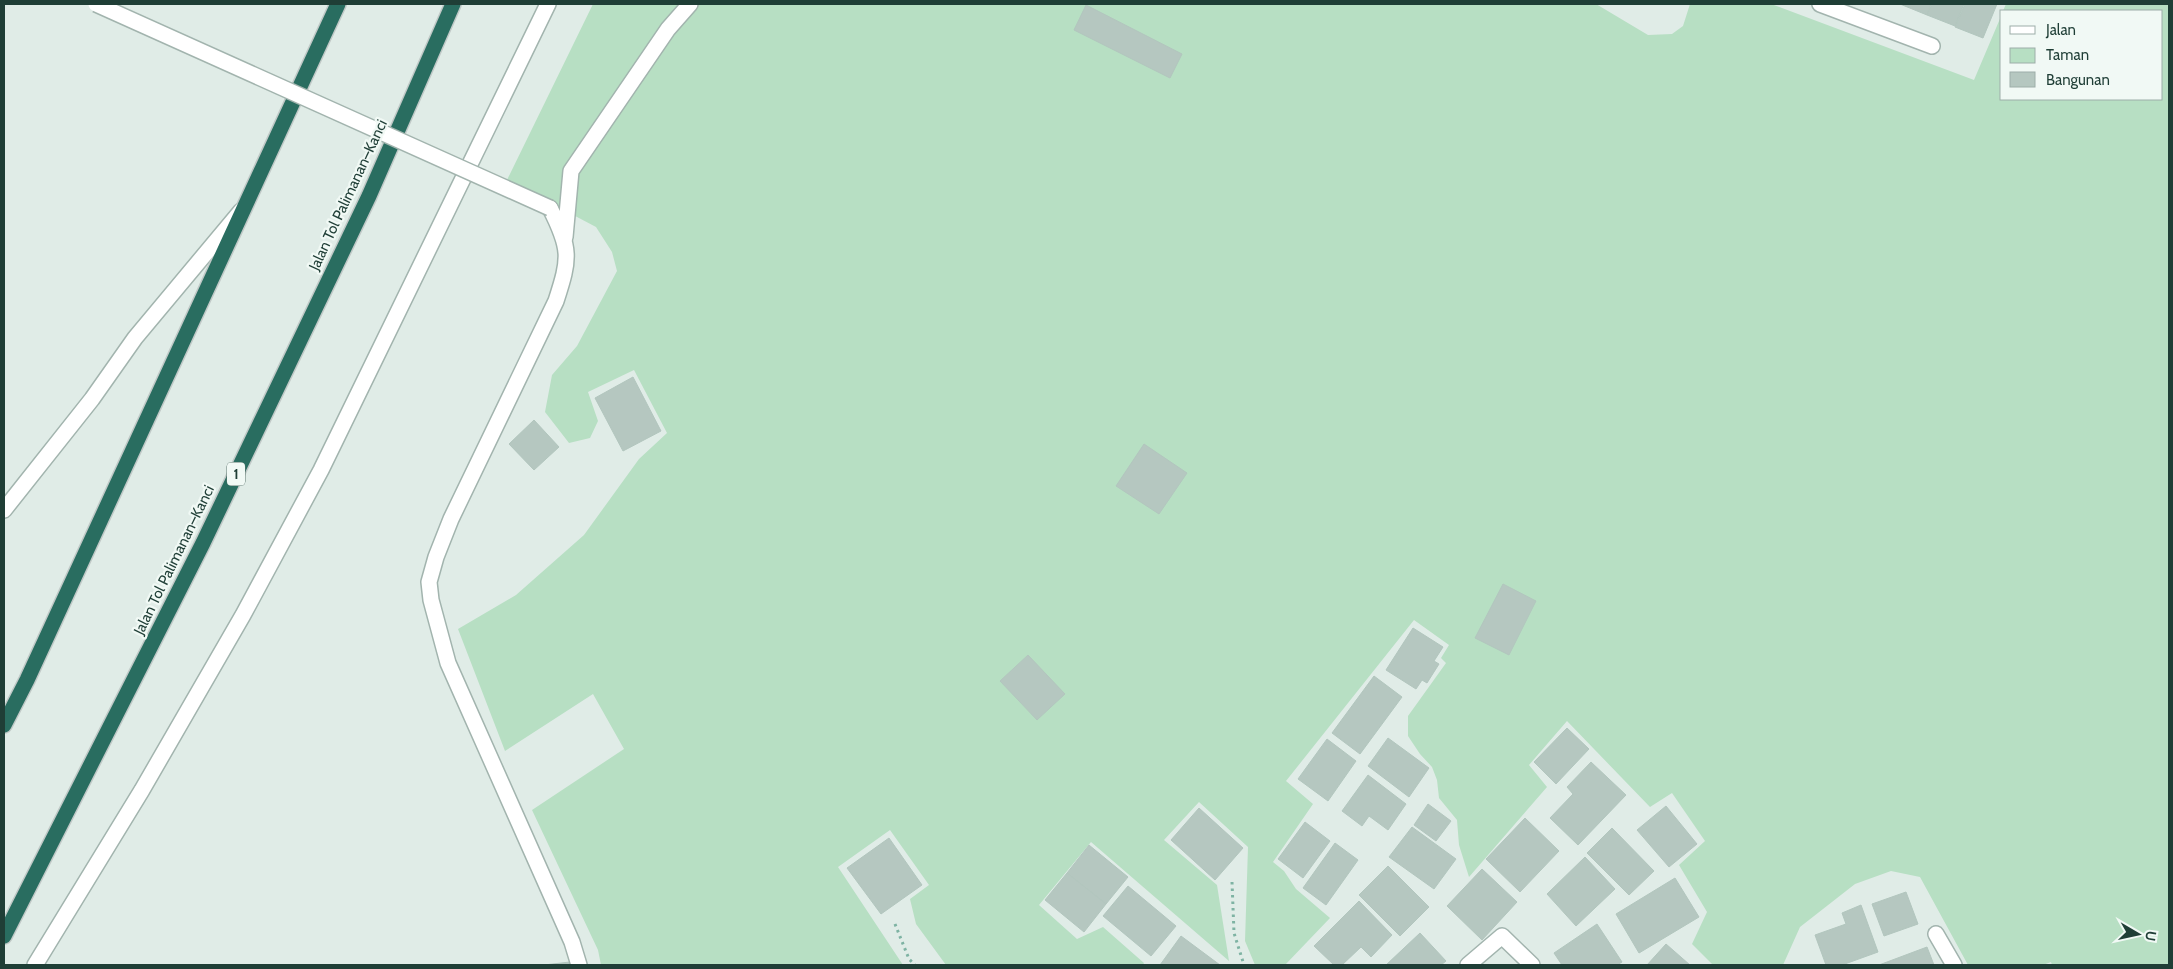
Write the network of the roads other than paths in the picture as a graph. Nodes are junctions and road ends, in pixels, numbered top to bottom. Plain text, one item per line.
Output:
1 (96, 4) edge
2 (338, 4) edge
3 (452, 4) edge
4 (548, 4) edge
5 (554, 4) edge
6 (690, 4) edge
7 (1820, 4) edge
8 (539, 25) junction
9 (1932, 46) dead end
10 (245, 206) junction
11 (565, 241) junction
12 (4, 510) edge
13 (4, 725) edge
14 (1936, 934) dead end
15 (4, 936) edge
16 (35, 965) edge
17 (579, 965) edge
18 (1468, 965) edge
19 (1532, 965) edge
20 (1954, 965) edge

1 - 11 street, bridge
2 - 10 highway
3 - 15 highway, Jalan Tol Palimanan–Kanci / 1
4 - 8 street
5 - 8 street
6 - 11 street
7 - 9 street
8 - 16 street
10 - 12 street
10 - 13 highway
11 - 17 street
14 - 20 street
18 - 19 street

